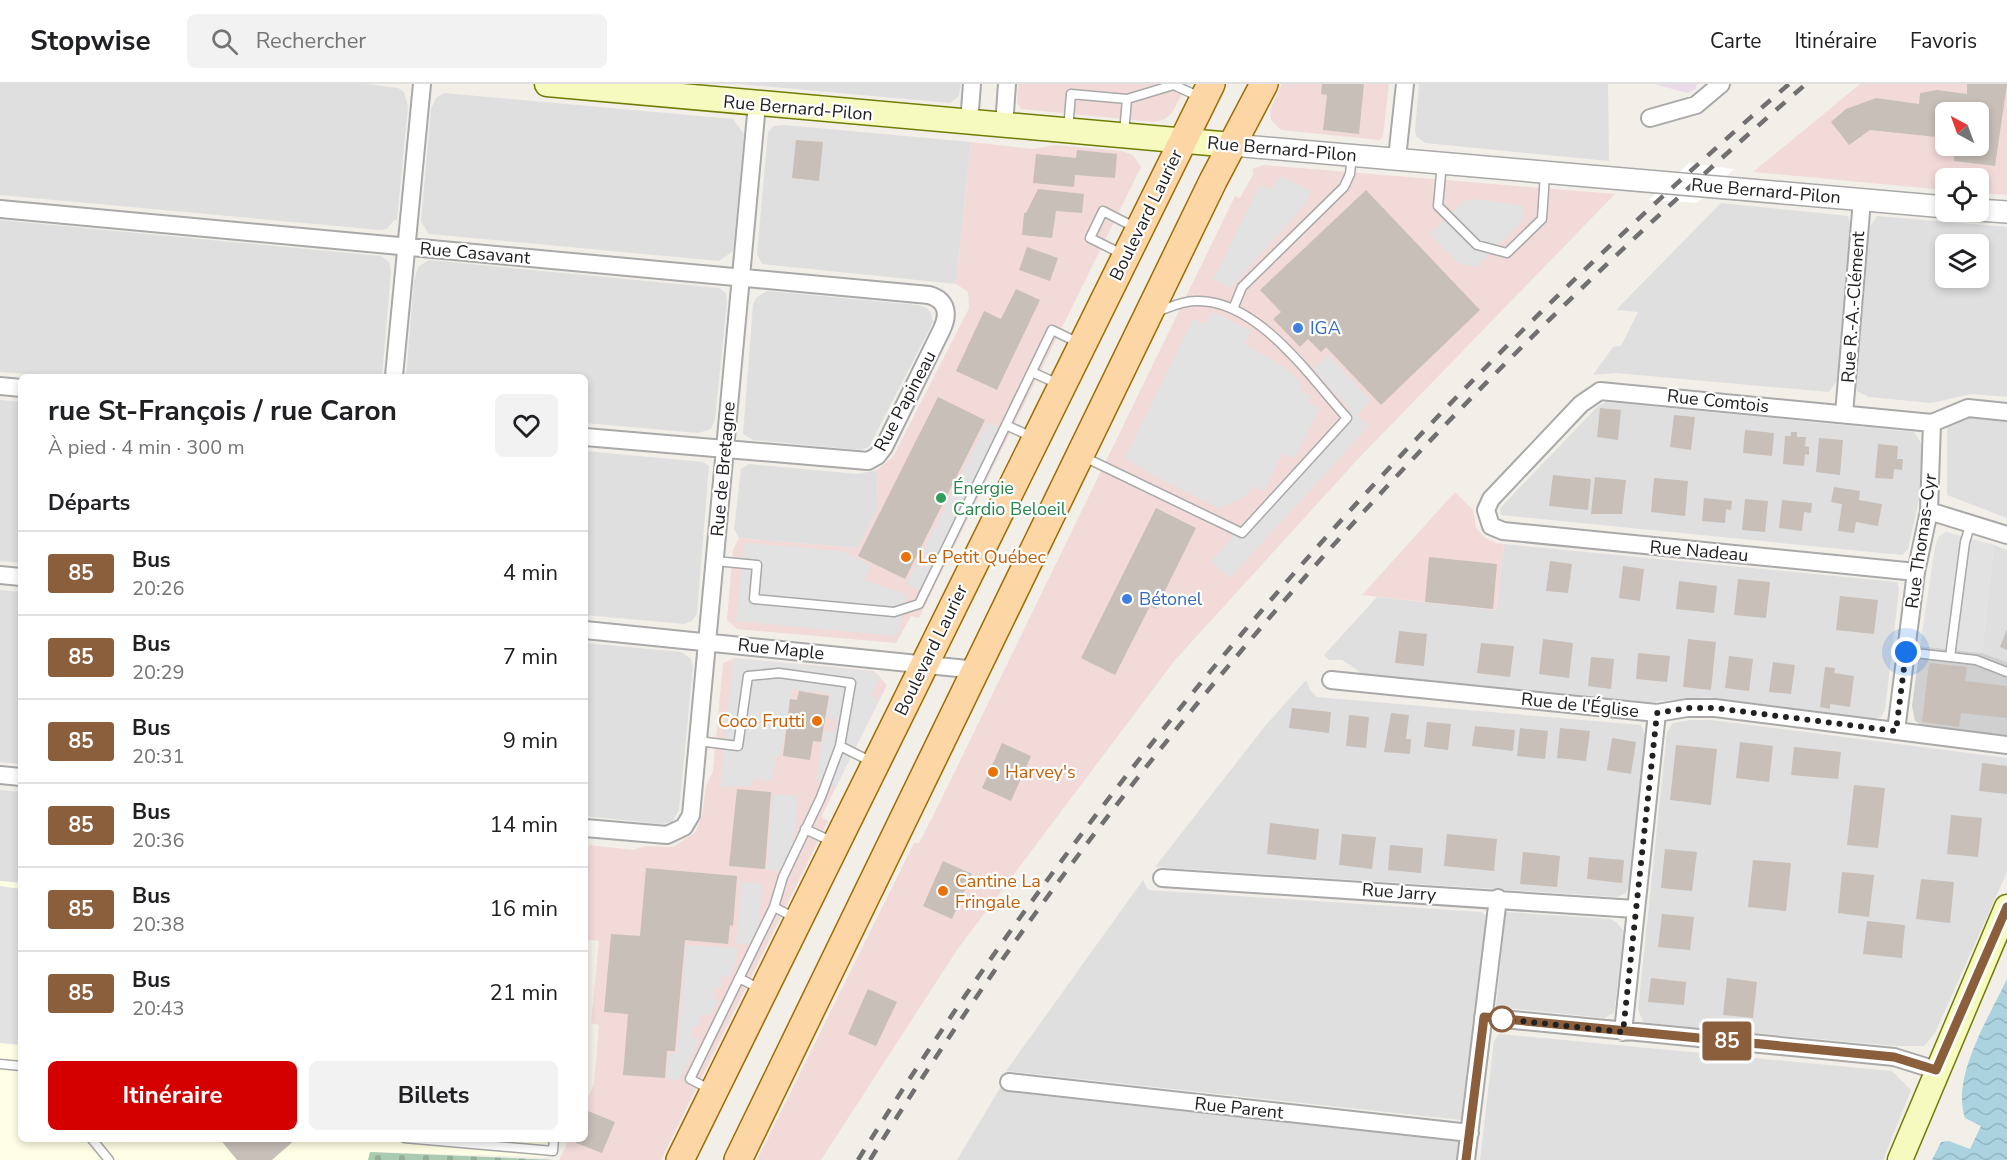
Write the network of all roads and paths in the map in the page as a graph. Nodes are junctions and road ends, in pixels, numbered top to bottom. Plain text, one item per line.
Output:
1 (422, 84) edge
2 (547, 84) edge
3 (972, 84) edge
4 (1007, 84) edge
5 (1264, 84) edge
6 (1406, 84) edge
7 (1720, 84) edge
8 (1176, 85) edge
9 (1207, 92) edge
10 (1127, 99) junction
11 (757, 104) junction
12 (1650, 118) dead end
13 (969, 123) junction
14 (1004, 126) junction
15 (1068, 132) junction
16 (1124, 136) junction
17 (1183, 141) junction
18 (1232, 145) junction
19 (1352, 155) junction
20 (1397, 159) junction
21 (1442, 162) junction
22 (1546, 171) junction
23 (1862, 200) junction
24 (1935, 206) edge
25 (0, 209) edge
26 (1989, 211) edge
27 (2007, 212) edge
28 (1139, 230) junction
29 (406, 246) junction
30 (1126, 256) junction
31 (741, 278) junction
32 (945, 308) joint
33 (1233, 309) junction
34 (1150, 314) junction
35 (1082, 344) junction
36 (1032, 372) junction
37 (394, 374) edge
38 (0, 386) edge
39 (1061, 386) junction
40 (18, 388) edge
41 (2007, 412) edge
42 (1844, 414) junction
43 (1932, 423) junction
44 (1006, 425) junction
45 (588, 437) edge
46 (1035, 439) junction
47 (724, 450) junction
48 (1082, 456) junction
49 (1929, 511) junction
50 (1487, 519) joint
51 (1971, 523) junction
52 (2007, 535) edge
53 (715, 561) junction
54 (1916, 573) junction
55 (0, 575) edge
56 (18, 577) edge
57 (588, 630) edge
58 (708, 641) junction
59 (1906, 652) junction
60 (1950, 657) junction
61 (925, 663) junction
62 (977, 670) junction
63 (2007, 672) edge
64 (1331, 681) dead end
65 (1657, 713) junction
66 (1896, 731) junction
67 (698, 741) junction
68 (2007, 745) edge
69 (840, 746) junction
70 (875, 763) junction
71 (0, 775) edge
72 (18, 777) edge
73 (588, 828) edge
74 (805, 829) junction
75 (836, 844) junction
76 (1162, 878) dead end
77 (1498, 898) junction
78 (774, 907) junction
79 (2007, 907) edge
80 (1635, 909) junction
81 (798, 919) junction
82 (739, 978) junction
83 (764, 990) junction
84 (1484, 1017) junction
85 (1623, 1032) junction
86 (0, 1065) edge
87 (18, 1066) edge
88 (1936, 1070) junction
89 (1009, 1082) dead end
90 (714, 1091) junction
91 (1470, 1133) junction
92 (94, 1142) edge
93 (450, 1142) edge
94 (554, 1142) edge
95 (109, 1160) edge
96 (680, 1160) edge
97 (738, 1160) edge
98 (1466, 1160) edge
99 (1900, 1160) edge

1 - 29 street
2 - 11 main road, Rue Bernard-Pilon
3 - 13 street
4 - 14 street
5 - 18 main road
6 - 20 street
7 - 12 street
8 - 9 lane
8 - 10 lane
9 - 17 main road, Boulevard Laurier
10 - 15 lane
10 - 16 lane
11 - 13 main road, Rue Bernard-Pilon
11 - 31 street, Rue de Bretagne
13 - 14 main road, Rue Bernard-Pilon
14 - 15 main road, Rue Bernard-Pilon
15 - 16 main road, Rue Bernard-Pilon
16 - 17 main road, Rue Bernard-Pilon
17 - 18 main road, Rue Bernard-Pilon
17 - 28 main road, Boulevard Laurier
18 - 19 street, Rue Bernard-Pilon
18 - 34 main road
19 - 20 street, Rue Bernard-Pilon
19 - 33 lane
20 - 21 street, Rue Bernard-Pilon
21 - 22 street, Rue Bernard-Pilon
21 - 22 lane
22 - 23 street, Rue Bernard-Pilon
23 - 24 street, Rue Bernard-Pilon
23 - 42 street, Rue R.-A.-Clément
25 - 29 street, Rue Casavant
26 - 27 street
28 - 30 main road, Boulevard Laurier
28 - 30 lane
29 - 31 street, Rue Casavant
29 - 37 street
30 - 35 main road, Boulevard Laurier
31 - 32 street, Rue Casavant
31 - 47 street, Rue de Bretagne
32 - 47 street, Rue Papineau
33 - 34 lane
33 - 48 lane
34 - 48 main road
35 - 36 lane
35 - 39 main road, Boulevard Laurier
36 - 39 lane
36 - 44 lane
38 - 40 street
39 - 46 main road, Boulevard Laurier
41 - 43 street, Rue Comtois
42 - 43 street, Rue Comtois
42 - 50 street, Rue Comtois
43 - 49 street, Rue Thomas-Cyr
44 - 46 lane
44 - 53 lane
45 - 47 street, Rue Papineau
46 - 61 main road, Boulevard Laurier
47 - 53 street, Rue de Bretagne
48 - 62 main road
49 - 51 street
49 - 54 street, Rue Thomas-Cyr
50 - 54 street, Rue Nadeau
51 - 52 street
51 - 60 lane
53 - 58 street, Rue de Bretagne
54 - 59 street, Rue Thomas-Cyr
55 - 56 street
57 - 58 street, Rue Maple
58 - 61 street, Rue Maple
58 - 67 street, Rue de Bretagne
59 - 60 lane
59 - 66 street, Rue Thomas-Cyr
60 - 63 lane
61 - 62 street, Rue Maple
61 - 70 main road, Boulevard Laurier
62 - 97 main road
64 - 65 street, Rue de l'Église
65 - 66 street, Rue de l'Église
65 - 80 street
66 - 68 street, Rue de l'Église
67 - 69 lane
67 - 73 street, Rue de Bretagne
69 - 70 lane
69 - 74 lane
70 - 75 main road, Boulevard Laurier
71 - 72 street
74 - 75 lane
74 - 78 lane
75 - 81 main road, Boulevard Laurier
76 - 77 street, Rue Jarry
77 - 80 street, Rue Jarry
77 - 84 street
78 - 81 lane
78 - 82 lane
79 - 88 main road
80 - 85 street
81 - 83 main road, Boulevard Laurier
82 - 83 lane
82 - 90 lane
83 - 90 main road, Boulevard Laurier
84 - 85 street
84 - 91 street
85 - 88 street
86 - 87 lane
88 - 99 main road
89 - 91 street, Rue Parent
90 - 96 main road, Boulevard Laurier
91 - 98 street
92 - 95 lane
93 - 94 lane

